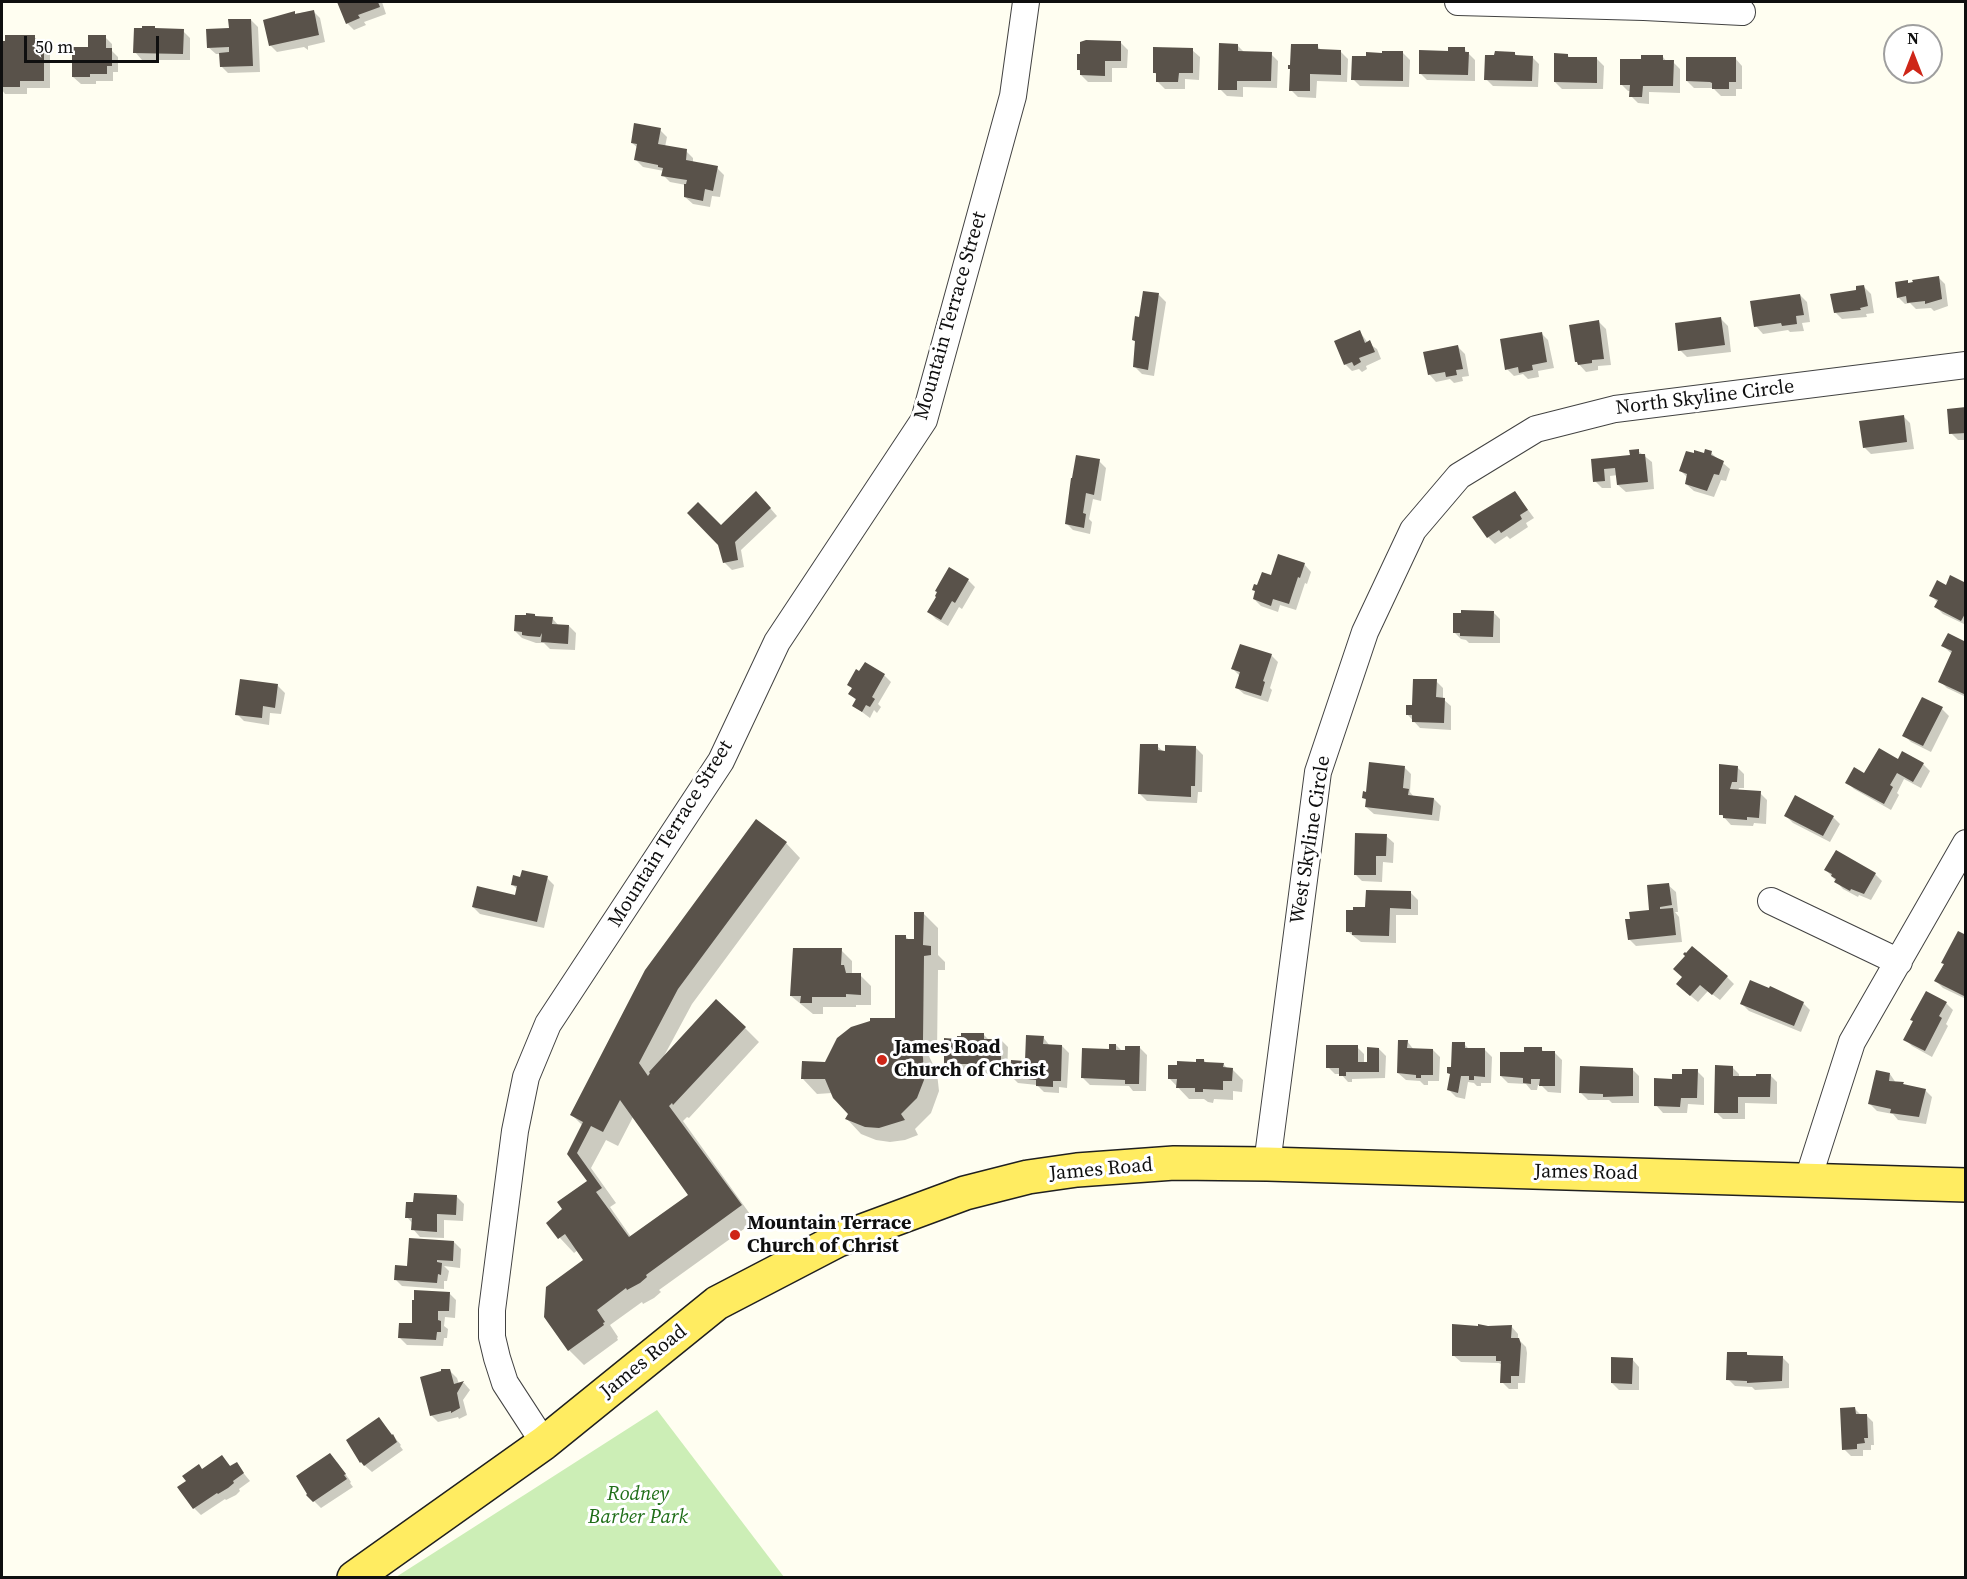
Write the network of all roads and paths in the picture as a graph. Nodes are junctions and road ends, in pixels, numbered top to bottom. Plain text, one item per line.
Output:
1 (1026, 2) edge
2 (1458, 2) edge
3 (1644, 4) edge
4 (1742, 12) dead end
5 (1965, 365) edge
6 (1459, 476) joint
7 (1965, 843) edge
8 (1771, 901) dead end
9 (1899, 962) junction
10 (1267, 1164) junction
11 (1808, 1179) junction
12 (1965, 1185) edge
13 (544, 1443) junction
14 (354, 1578) edge

1 - 13 street, Mountain Terrace Street
2 - 3 street
3 - 4 street
5 - 6 street, North Skyline Circle
6 - 10 street, West Skyline Circle
7 - 9 street
8 - 9 street
9 - 11 street
10 - 11 main road, James Road
10 - 13 main road, James Road
11 - 12 main road, James Road
13 - 14 main road, James Road

